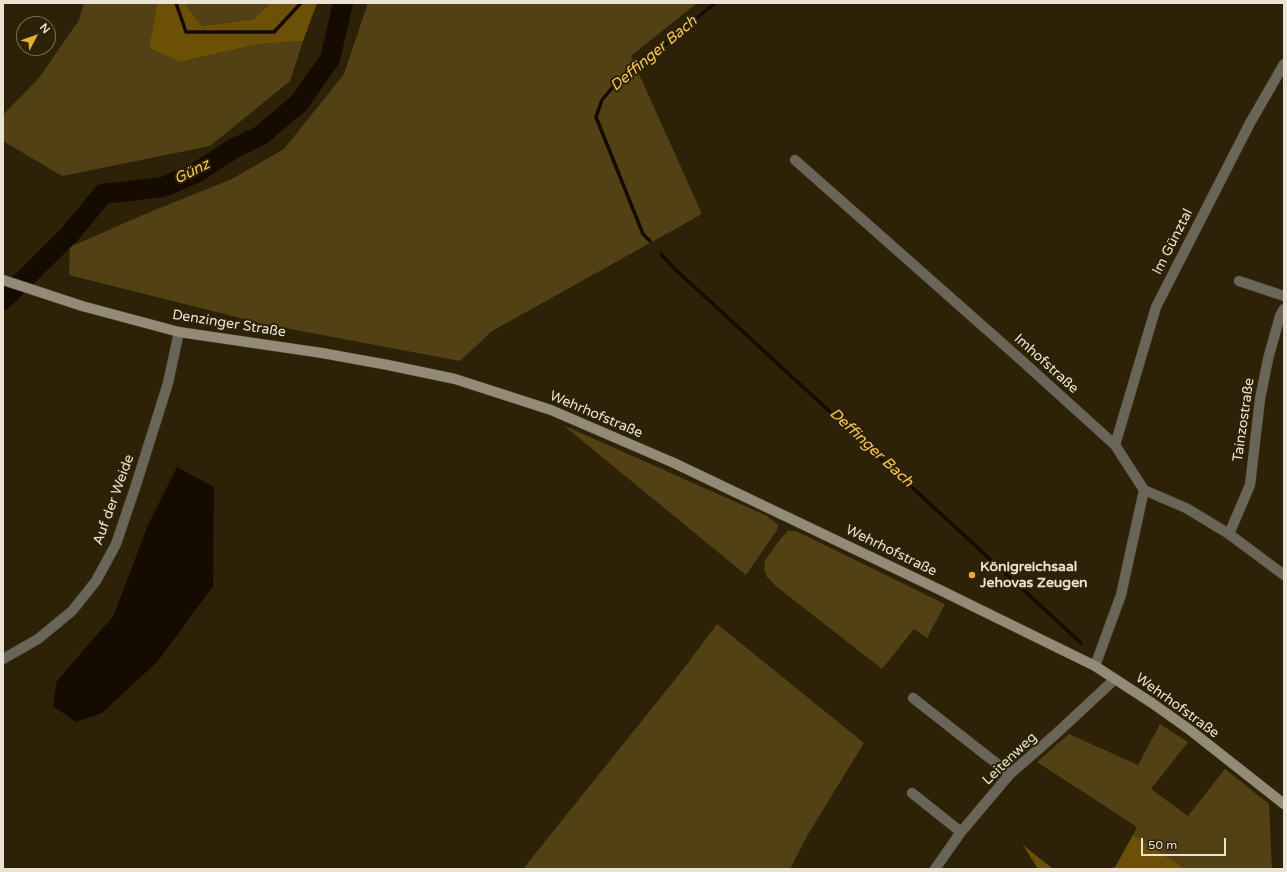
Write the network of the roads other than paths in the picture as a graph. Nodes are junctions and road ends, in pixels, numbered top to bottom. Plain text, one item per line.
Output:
1 (1284, 64) edge
2 (795, 160) dead end
3 (3, 280) edge
4 (1239, 281) dead end
5 (1284, 296) edge
6 (1284, 309) edge
7 (179, 332) junction
8 (455, 379) joint
9 (1115, 445) junction
10 (1144, 490) junction
11 (1229, 534) junction
12 (1284, 576) edge
13 (3, 659) edge
14 (1095, 666) junction
15 (1115, 679) junction
16 (913, 698) dead end
17 (1010, 774) junction
18 (912, 793) dead end
19 (1284, 804) edge
20 (961, 832) junction
21 (935, 869) edge

1 - 9 street, Im Günztal
2 - 9 street, Imhofstraße
3 - 7 street, Denzinger Straße
4 - 5 street
6 - 11 street, Tainzostraße
7 - 8 street, Denzinger Straße
7 - 13 street, Auf der Weide
8 - 14 street, Wehrhofstraße
9 - 10 street, Imhofstraße
10 - 11 street
10 - 14 street
11 - 12 street
14 - 15 street, Wehrhofstraße
15 - 17 street, Leitenweg
15 - 19 street, Wehrhofstraße
16 - 17 street
17 - 20 street, Leitenweg
18 - 20 street
20 - 21 street, Leitenweg

